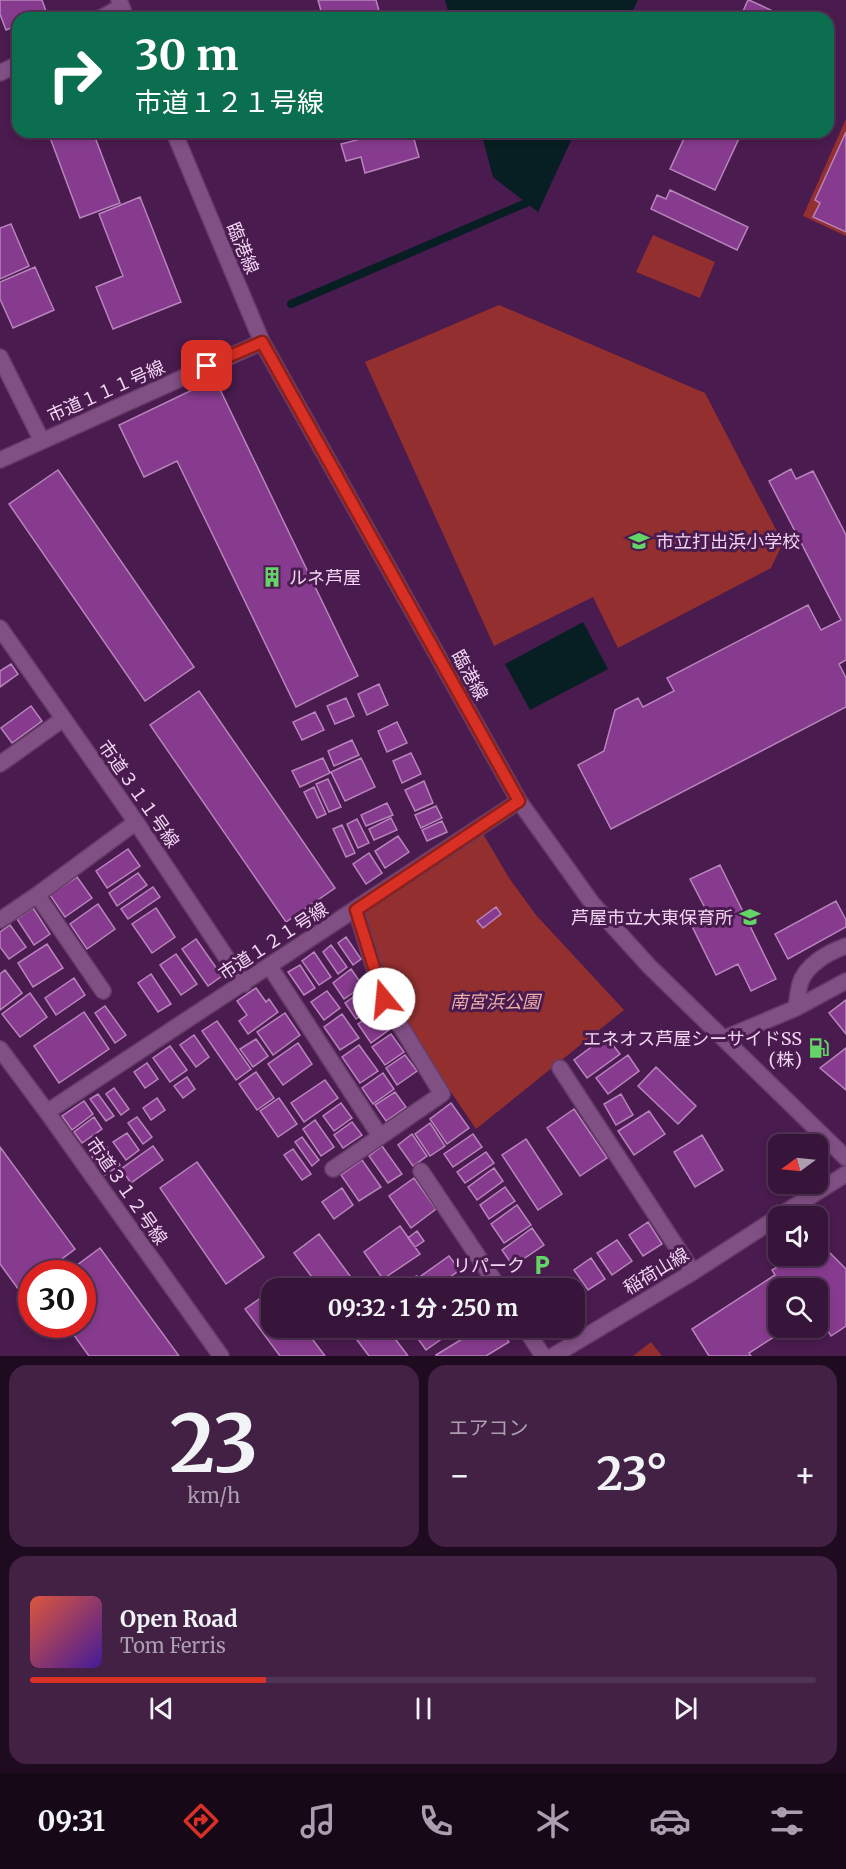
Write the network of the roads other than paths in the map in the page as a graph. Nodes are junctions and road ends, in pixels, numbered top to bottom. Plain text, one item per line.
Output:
1 (177, 138) edge
2 (262, 342) junction
3 (0, 357) edge
4 (42, 441) junction
5 (0, 460) edge
6 (0, 628) edge
7 (63, 719) junction
8 (0, 764) edge
9 (519, 801) junction
10 (136, 822) junction
11 (38, 895) junction
12 (356, 910) junction
13 (0, 920) edge
14 (846, 946) edge
15 (270, 967) junction
16 (846, 981) edge
17 (244, 984) junction
18 (104, 991) dead end
19 (796, 1008) junction
20 (725, 1038) junction
21 (0, 1049) edge
22 (560, 1068) dead end
23 (47, 1112) junction
24 (380, 1136) junction
25 (846, 1158) edge
26 (333, 1169) dead end
27 (421, 1171) dead end
28 (846, 1174) edge
29 (796, 1206) edge
30 (768, 1224) edge
31 (693, 1272) junction
32 (492, 1278) edge
33 (531, 1338) edge
34 (221, 1356) edge
35 (543, 1356) edge
36 (553, 1356) edge

1 - 2 street, 臨港線
2 - 4 street, 市道１１１号線
2 - 9 street, 臨港線
3 - 4 street
4 - 5 street, 市道１１１号線
6 - 7 street, 市道３１１号線
7 - 8 street
7 - 10 street, 市道３１１号線
9 - 12 street, 市道１２１号線
9 - 20 street, 臨港線
10 - 11 street
10 - 17 street, 市道３１１号線
11 - 13 street
11 - 18 street
12 - 15 street, 市道１２１号線
12 - 24 street
14 - 19 street
15 - 17 street, 市道１２１号線
15 - 24 street
16 - 19 street
17 - 23 street, 市道１２１号線
19 - 20 street
20 - 25 street, 臨港線
21 - 23 street, 市道３１２号線
22 - 31 street
23 - 34 street, 市道３１２号線
24 - 26 street
27 - 32 street
28 - 29 street, 稲荷山線
30 - 31 street, 稲荷山線
31 - 36 street, 稲荷山線
33 - 35 street

